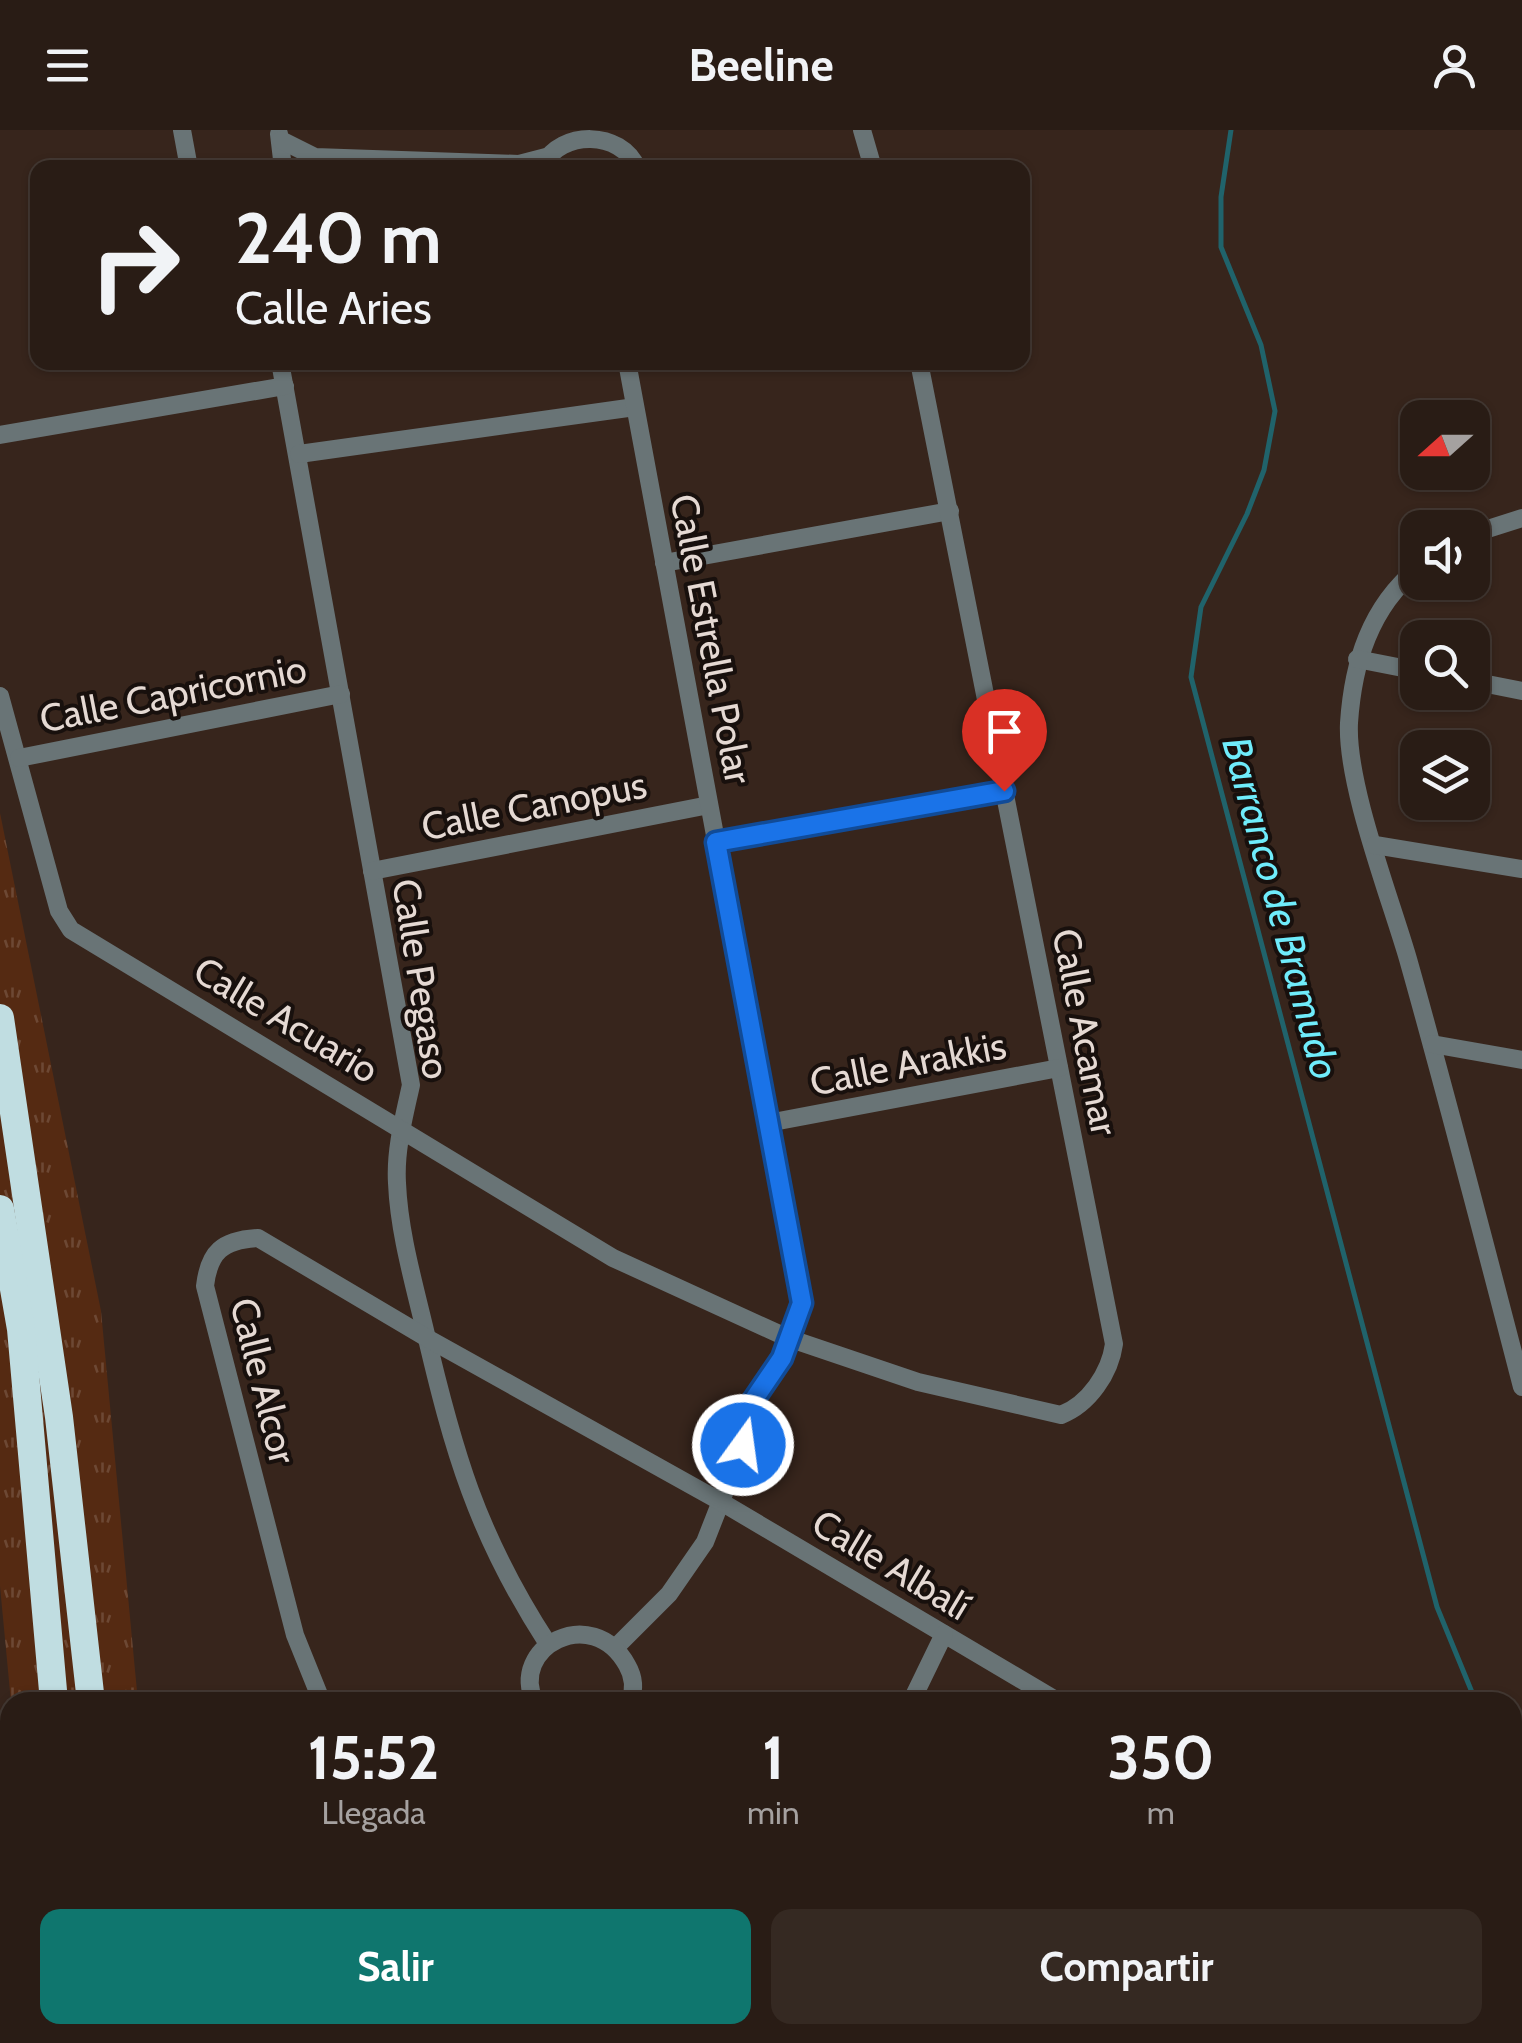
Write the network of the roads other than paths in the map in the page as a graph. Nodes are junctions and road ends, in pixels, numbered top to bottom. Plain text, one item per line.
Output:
1 (171, 130) edge
2 (862, 130) edge
3 (586, 131) edge
4 (280, 135) edge
5 (183, 138) edge
6 (282, 160) edge
7 (417, 160) edge
8 (546, 160) edge
9 (633, 160) edge
10 (871, 160) edge
11 (282, 370) edge
12 (628, 370) edge
13 (921, 370) edge
14 (285, 386) junction
15 (635, 407) junction
16 (0, 435) edge
17 (299, 454) junction
18 (950, 511) junction
19 (1522, 518) edge
20 (1490, 528) edge
21 (664, 563) junction
22 (1400, 584) edge
23 (1357, 659) junction
24 (1400, 667) edge
25 (1490, 685) edge
26 (1522, 691) edge
27 (341, 694) junction
28 (0, 696) edge
29 (18, 758) junction
30 (1004, 791) junction
31 (709, 805) junction
32 (716, 842) junction
33 (1375, 844) junction
34 (1522, 869) edge
35 (372, 870) junction
36 (0, 1018) edge
37 (1432, 1044) junction
38 (1522, 1060) edge
39 (0, 1065) edge
40 (1059, 1068) junction
41 (768, 1123) junction
42 (401, 1127) junction
43 (0, 1208) edge
44 (32, 1215) junction
45 (427, 1338) junction
46 (788, 1338) junction
47 (1522, 1387) edge
48 (723, 1503) junction
49 (944, 1634) junction
50 (548, 1644) junction
51 (617, 1646) junction
52 (53, 1692) edge
53 (90, 1692) edge
54 (318, 1692) edge
55 (534, 1692) edge
56 (631, 1692) edge
57 (917, 1692) edge
58 (1042, 1692) edge

1 - 5 street
2 - 10 street
3 - 8 street
3 - 9 street
4 - 6 street
4 - 7 street
11 - 14 street, Calle Pegaso
12 - 15 street, Calle Estrella Polar
13 - 18 street, Calle Acamar
14 - 16 street
14 - 17 street, Calle Pegaso
15 - 17 street
15 - 21 street, Calle Estrella Polar
17 - 27 street, Calle Pegaso
18 - 21 street
18 - 30 street, Calle Acamar
19 - 20 street
21 - 31 street, Calle Estrella Polar
22 - 23 street
23 - 24 street
23 - 33 street
25 - 26 street
27 - 29 street, Calle Capricornio
27 - 35 street, Calle Pegaso
28 - 29 street, Calle Acuario
29 - 42 street, Calle Acuario
30 - 32 street
30 - 40 street, Calle Acamar
31 - 32 street, Calle Estrella Polar
31 - 35 street, Calle Canopus
32 - 41 street, Calle Estrella Polar
33 - 34 street
33 - 37 street
35 - 42 street, Calle Pegaso
36 - 44 highway
37 - 38 street
37 - 47 street
39 - 44 highway
40 - 41 street, Calle Arakkis
40 - 46 street, Calle Acamar
41 - 46 street, Calle Estrella Polar
42 - 45 street, Calle Pegaso
42 - 46 street, Calle Acuario
43 - 52 highway
44 - 53 highway
45 - 48 street, Calle Albalí
45 - 50 street, Calle Pegaso
45 - 54 street, Calle Alcor
46 - 48 street, Calle Estrella Polar
48 - 49 street, Calle Albalí
48 - 51 street, Calle Estrella Polar
49 - 57 street
49 - 58 street, Calle Albalí
50 - 51 street
50 - 55 street
51 - 56 street

